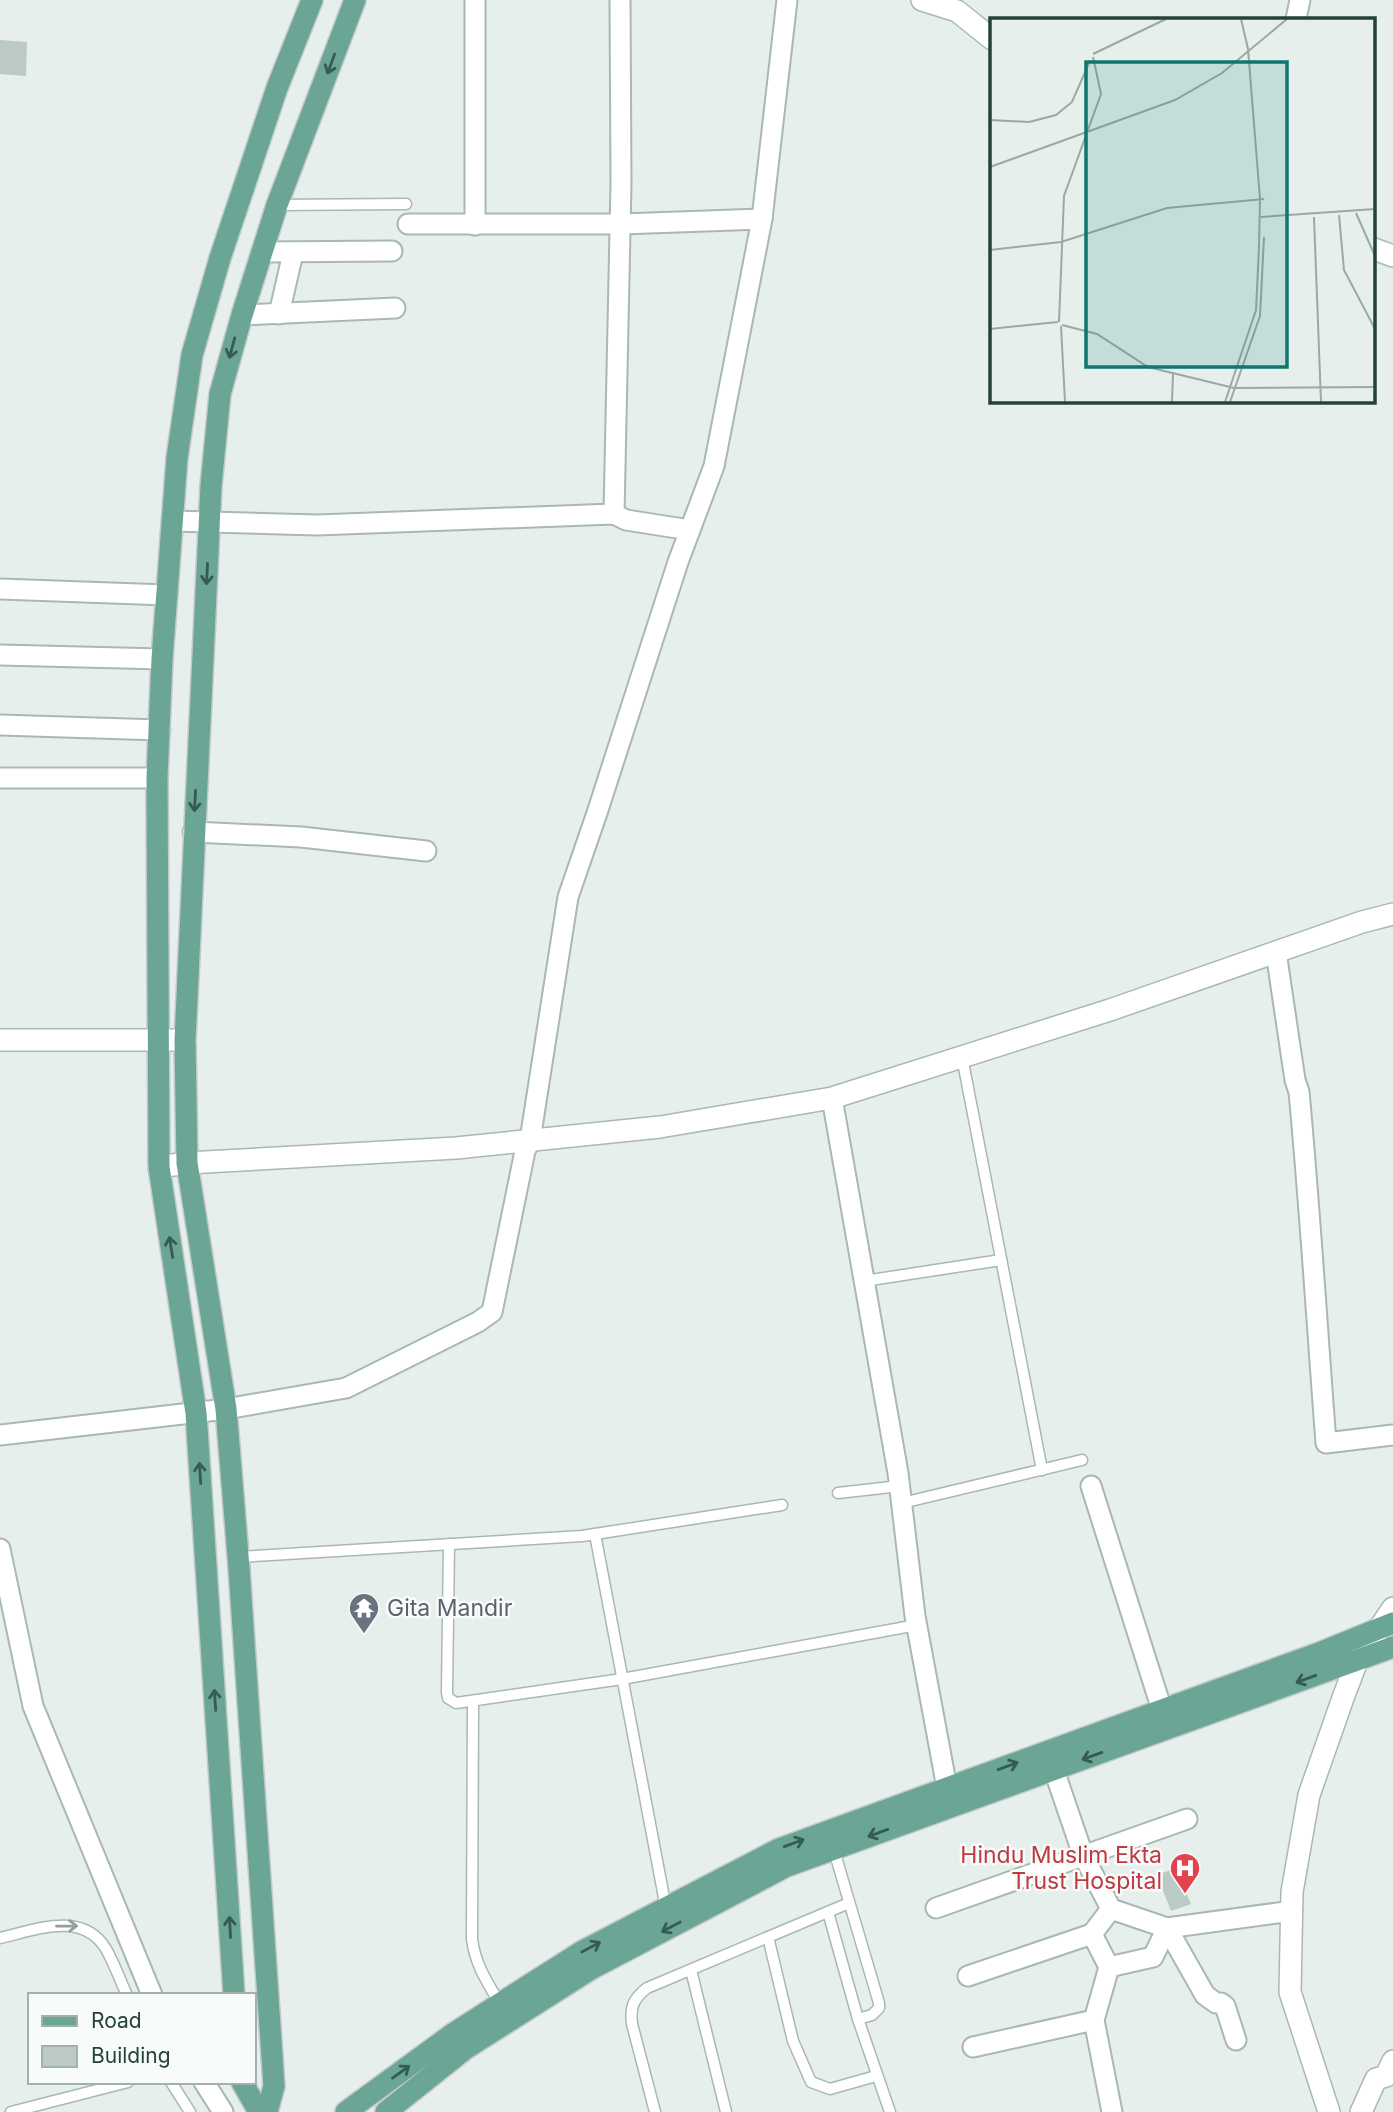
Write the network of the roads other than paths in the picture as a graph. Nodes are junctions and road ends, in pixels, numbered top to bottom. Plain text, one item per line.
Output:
1 (312, 0) edge
2 (355, 0) edge
3 (475, 0) edge
4 (620, 0) edge
5 (787, 0) edge
6 (922, 0) edge
7 (964, 0) edge
8 (1300, 0) edge
9 (1296, 18) edge
10 (990, 20) edge
11 (990, 37) edge
12 (406, 204) dead end
13 (277, 205) junction
14 (762, 219) junction
15 (408, 224) dead end
16 (621, 224) junction
17 (475, 225) junction
18 (1376, 250) edge
19 (392, 251) dead end
20 (262, 252) junction
21 (293, 253) junction
22 (1393, 256) edge
23 (1376, 264) edge
24 (1393, 270) edge
25 (395, 308) dead end
26 (279, 314) junction
27 (242, 315) junction
28 (614, 514) junction
29 (172, 521) junction
30 (210, 523) junction
31 (690, 530) junction
32 (0, 589) edge
33 (167, 595) junction
34 (0, 655) edge
35 (162, 659) junction
36 (0, 725) edge
37 (160, 730) junction
38 (0, 778) edge
39 (157, 778) junction
40 (193, 832) junction
41 (426, 851) dead end
42 (1393, 914) edge
43 (1276, 952) junction
44 (160, 1038) junction
45 (0, 1040) edge
46 (185, 1040) junction
47 (962, 1057) junction
48 (832, 1098) junction
49 (530, 1140) junction
50 (187, 1163) junction
51 (159, 1167) junction
52 (1001, 1260) junction
53 (864, 1281) junction
54 (226, 1409) junction
55 (196, 1413) junction
56 (0, 1435) edge
57 (1393, 1435) edge
58 (1082, 1460) dead end
59 (1042, 1470) junction
60 (1090, 1486) dead end
61 (838, 1493) dead end
62 (901, 1494) junction
63 (782, 1505) dead end
64 (595, 1534) junction
65 (449, 1544) junction
66 (0, 1549) edge
67 (238, 1557) junction
68 (1393, 1608) edge
69 (917, 1625) junction
70 (1386, 1625) edge
71 (1393, 1647) edge
72 (1357, 1661) junction
73 (622, 1679) junction
74 (473, 1702) junction
75 (1162, 1710) junction
76 (1054, 1770) junction
77 (947, 1788) junction
78 (1187, 1819) dead end
79 (831, 1840) junction
80 (1083, 1855) junction
81 (849, 1903) junction
82 (666, 1908) junction
83 (936, 1908) dead end
84 (1111, 1909) junction
85 (1292, 1911) junction
86 (828, 1912) junction
87 (1167, 1928) junction
88 (1092, 1934) junction
89 (768, 1937) junction
90 (0, 1938) edge
91 (1109, 1967) junction
92 (691, 1970) junction
93 (968, 1976) dead end
94 (126, 1993) edge
95 (151, 1993) edge
96 (234, 1993) edge
97 (500, 2004) junction
98 (858, 2019) junction
99 (1094, 2020) junction
100 (1236, 2040) dead end
101 (973, 2047) dead end
102 (1390, 2069) edge
103 (876, 2076) junction
104 (120, 2084) edge
105 (171, 2084) edge
106 (205, 2084) edge
107 (243, 2084) edge
108 (11, 2112) edge
109 (190, 2112) edge
110 (223, 2112) edge
111 (259, 2112) edge
112 (267, 2112) edge
113 (346, 2112) edge
114 (386, 2112) edge
115 (655, 2112) edge
116 (726, 2112) edge
117 (890, 2112) edge
118 (1112, 2112) edge
119 (1329, 2112) edge
120 (1361, 2112) edge
121 (1376, 2112) edge

1 - 29 main road
2 -> 13 main road
3 - 17 street
4 - 16 street
5 - 14 street
6 - 11 street
7 - 10 street
8 - 9 street
12 - 13 lane
13 - 20 main road
14 - 16 street
14 - 31 street
15 - 17 street
16 - 17 street
16 - 28 street
18 - 22 street
19 - 21 street
20 - 21 street
20 - 27 main road
21 - 26 street
23 - 24 street
25 - 26 street
26 - 27 street
27 -> 30 main road
28 - 30 street
28 - 31 street
29 - 30 street
29 - 33 main road
30 -> 40 main road
31 - 49 street
32 - 33 street
33 - 35 main road
34 - 35 street
35 - 37 main road
36 - 37 street
37 - 39 main road
38 - 39 street
39 - 44 main road
40 - 41 street
40 - 46 main road
42 - 43 street
43 - 47 street
43 - 57 street
44 - 45 street
44 - 46 street
44 - 51 main road
46 - 50 main road
47 - 48 street
47 - 52 lane
48 - 49 street
48 - 53 street
49 - 50 street
49 - 54 street
50 - 51 street
50 - 54 main road
55 -> 51 main road
52 - 53 lane
52 - 59 lane
53 - 62 street
54 - 55 street
54 - 67 main road
55 - 56 street
96 -> 55 main road
58 - 59 lane
59 - 62 lane
60 - 75 street
61 - 62 lane
62 - 69 street
63 - 64 lane
64 - 65 lane
64 - 73 lane
65 - 67 lane
65 - 74 lane
66 - 95 street
67 - 112 main road
68 - 70 street
69 - 73 lane
69 - 77 street
70 - 72 street
70 - 75 main road
71 - 72 main road
72 -> 76 main road
72 - 85 street
73 - 74 lane
73 - 82 lane
74 - 97 lane
77 -> 75 main road
76 -> 79 main road
76 - 80 street
77 - 79 main road
78 - 80 street
79 - 81 lane
82 -> 79 main road
79 -> 114 main road
80 - 83 street
80 - 84 street
81 - 86 lane
81 - 98 lane
97 -> 82 main road
84 - 87 street
84 - 88 street
85 - 87 street
85 - 119 street
86 - 89 lane
86 - 98 lane
87 - 91 street
87 - 100 street
88 - 91 street
88 - 93 street
89 - 92 lane
89 - 103 lane
90 -> 94 lane
91 - 99 street
92 - 115 lane
92 - 116 lane
113 -> 97 main road
98 - 103 lane
99 - 101 street
99 - 118 street
102 - 120 street
102 - 121 street
103 - 117 lane
104 - 108 lane
105 - 109 lane
106 - 110 street
107 - 111 main road

